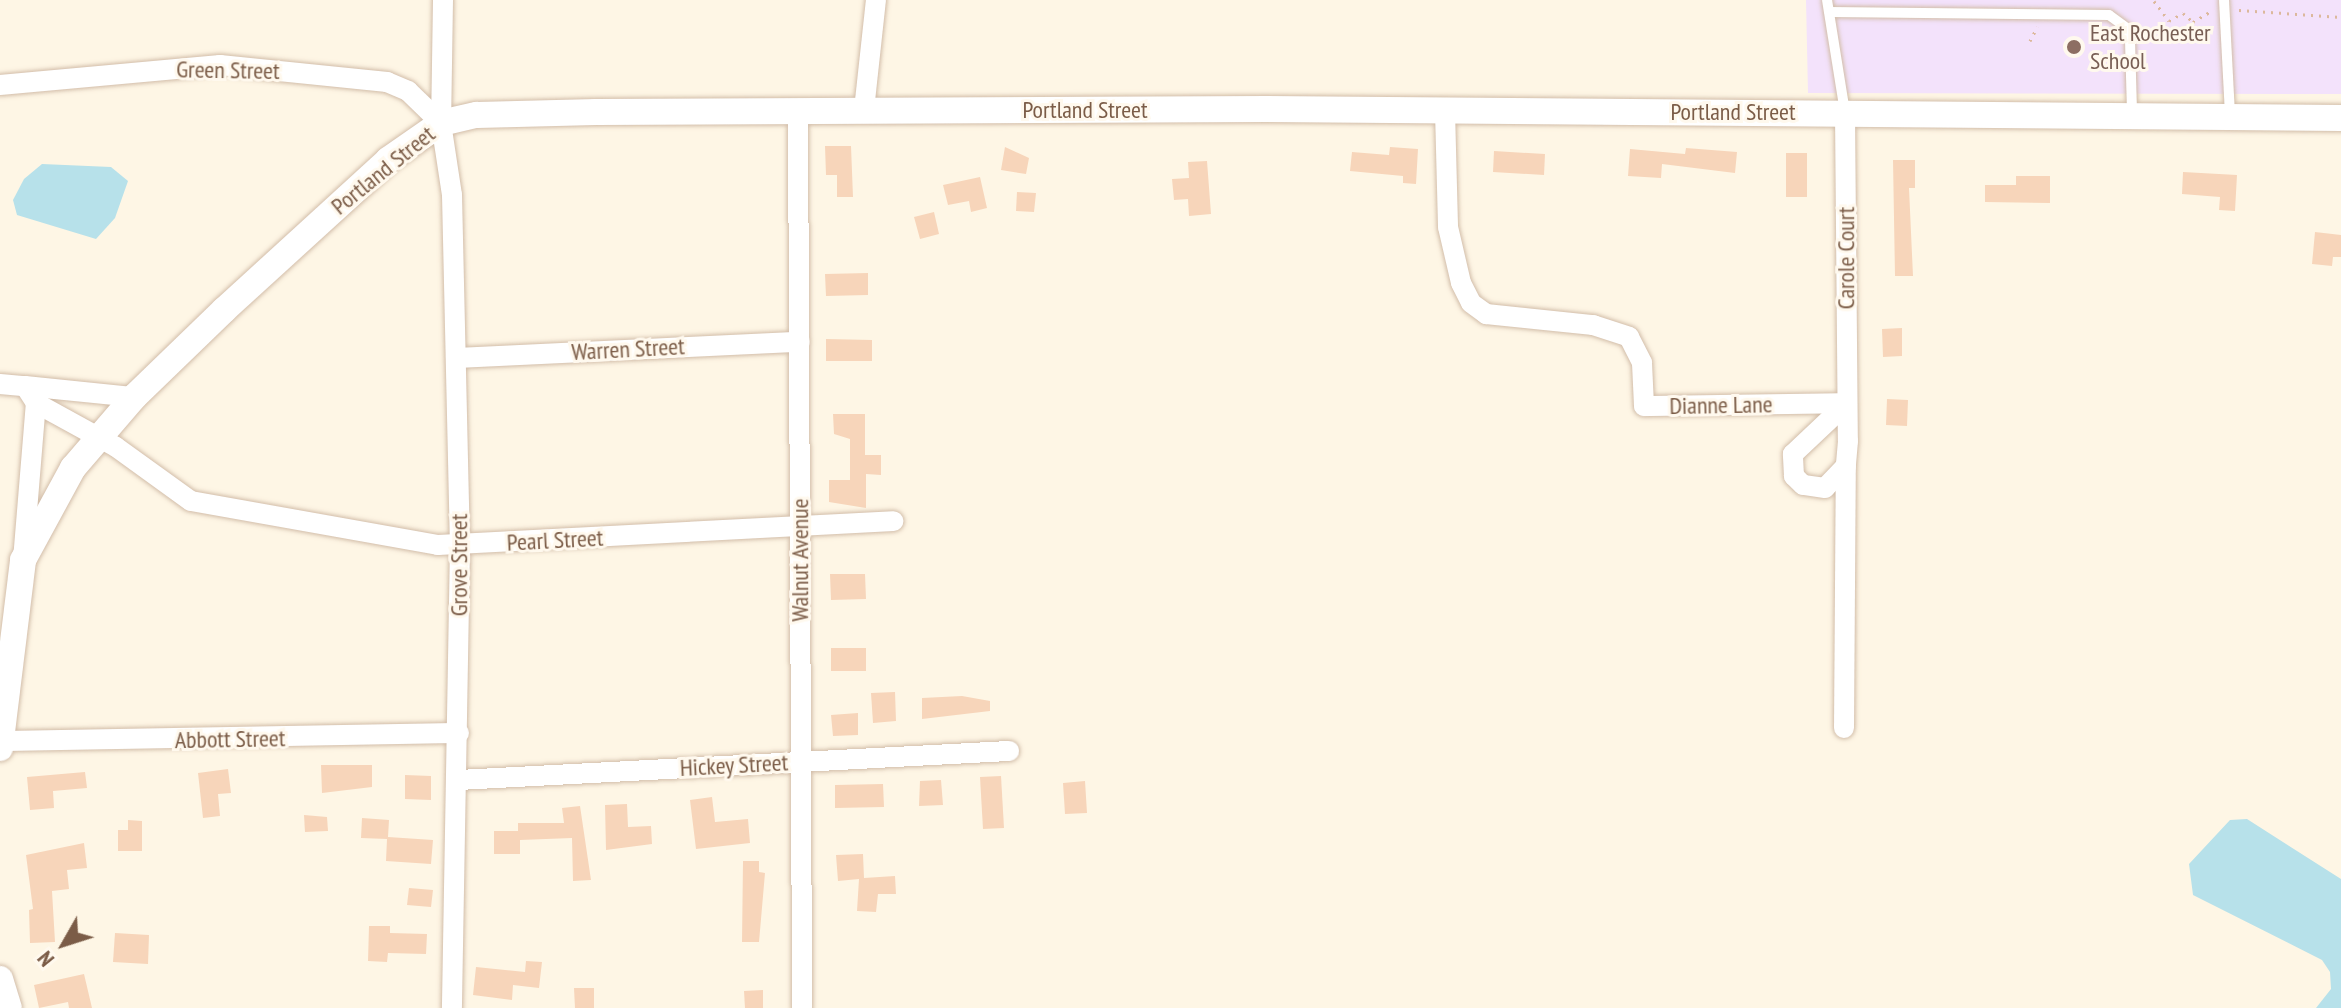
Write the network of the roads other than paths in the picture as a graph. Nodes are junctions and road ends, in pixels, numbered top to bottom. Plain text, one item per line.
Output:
1 (443, 0) edge
2 (876, 0) edge
3 (1827, 0) edge
4 (2220, 5) edge
5 (1830, 12) junction
6 (444, 81) junction
7 (0, 85) edge
8 (408, 91) junction
9 (864, 110) junction
10 (798, 111) junction
11 (1445, 111) junction
12 (1845, 113) junction
13 (2132, 115) junction
14 (2230, 117) junction
15 (2341, 118) edge
16 (441, 123) junction
17 (800, 342) junction
18 (456, 358) junction
19 (0, 384) edge
20 (30, 395) junction
21 (134, 397) junction
22 (1847, 403) junction
23 (96, 438) junction
24 (1846, 466) junction
25 (893, 521) dead end
26 (799, 526) junction
27 (460, 545) junction
28 (23, 560) junction
29 (1844, 728) dead end
30 (459, 733) junction
31 (1, 741) edge
32 (0, 748) edge
33 (1009, 751) dead end
34 (801, 762) junction
35 (459, 780) junction
36 (0, 979) edge
37 (9, 1008) edge
38 (452, 1008) edge
39 (802, 1008) edge

1 - 6 street, Grove Street
2 - 9 street
3 - 5 lane
4 - 14 lane
5 - 12 lane
5 - 13 lane
6 - 8 street
6 - 16 street, Grove Street
7 - 8 street, Green Street
8 - 16 street, Green Street
9 - 10 street, Portland Street
9 - 11 street, Portland Street
10 - 16 street, Portland Street
10 - 17 street, Walnut Avenue
11 - 12 street, Portland Street
11 - 22 street, Dianne Lane
12 - 13 street, Portland Street
12 - 22 street, Carole Court
13 - 14 street, Portland Street
14 - 15 street, Portland Street
16 - 18 street, Grove Street
16 - 21 street, Portland Street
17 - 18 street, Warren Street
17 - 26 street, Walnut Avenue
18 - 27 street, Grove Street
19 - 20 street
20 - 21 street
20 - 23 street, Pearl Street
20 - 28 street, Portland Street
21 - 23 street, Portland Street
22 - 24 street, Carole Court
22 - 24 street
23 - 27 street, Pearl Street
23 - 28 street, Portland Street
24 - 29 street, Carole Court
25 - 26 street, Pearl Street
26 - 27 street, Pearl Street
26 - 34 street, Walnut Avenue
27 - 30 street, Grove Street
28 - 31 street, Portland Street
30 - 31 street, Abbott Street
30 - 35 street, Grove Street
31 - 32 street, Portland Street
33 - 34 street, Hickey Street
34 - 35 street, Hickey Street
34 - 39 street, Walnut Avenue
35 - 38 street, Grove Street
36 - 37 street

